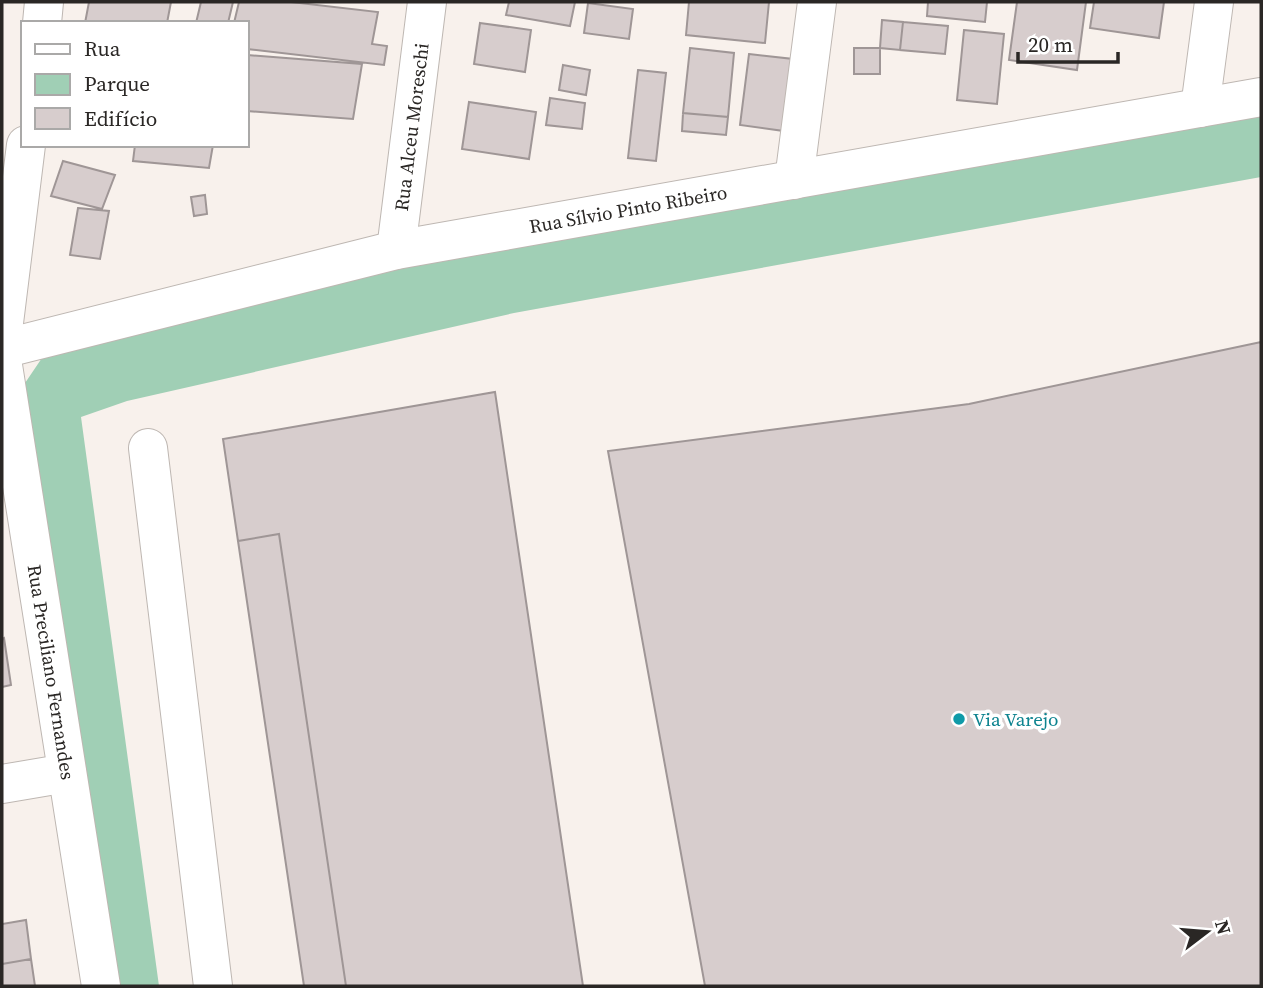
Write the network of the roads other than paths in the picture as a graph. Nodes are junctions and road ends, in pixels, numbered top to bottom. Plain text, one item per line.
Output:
1 (44, 2) edge
2 (427, 2) edge
3 (817, 2) edge
4 (1214, 2) edge
5 (42, 21) edge
6 (1261, 97) edge
7 (1200, 108) junction
8 (26, 147) edge
9 (794, 180) junction
10 (396, 250) junction
11 (2, 338) edge
12 (2, 349) edge
13 (4, 384) edge
14 (148, 447) dead end
15 (67, 773) junction
16 (2, 784) edge
17 (101, 986) edge
18 (213, 986) edge

1 - 5 street
2 - 10 street, Rua Alceu Moreschi
3 - 9 street
4 - 7 street
6 - 7 street, Rua Sílvio Pinto Ribeiro
7 - 9 street, Rua Sílvio Pinto Ribeiro
8 - 11 street
9 - 10 street, Rua Sílvio Pinto Ribeiro
10 - 12 street, Rua Sílvio Pinto Ribeiro
13 - 15 street, Rua Preciliano Fernandes
14 - 18 street
15 - 16 street
15 - 17 street, Rua Preciliano Fernandes

